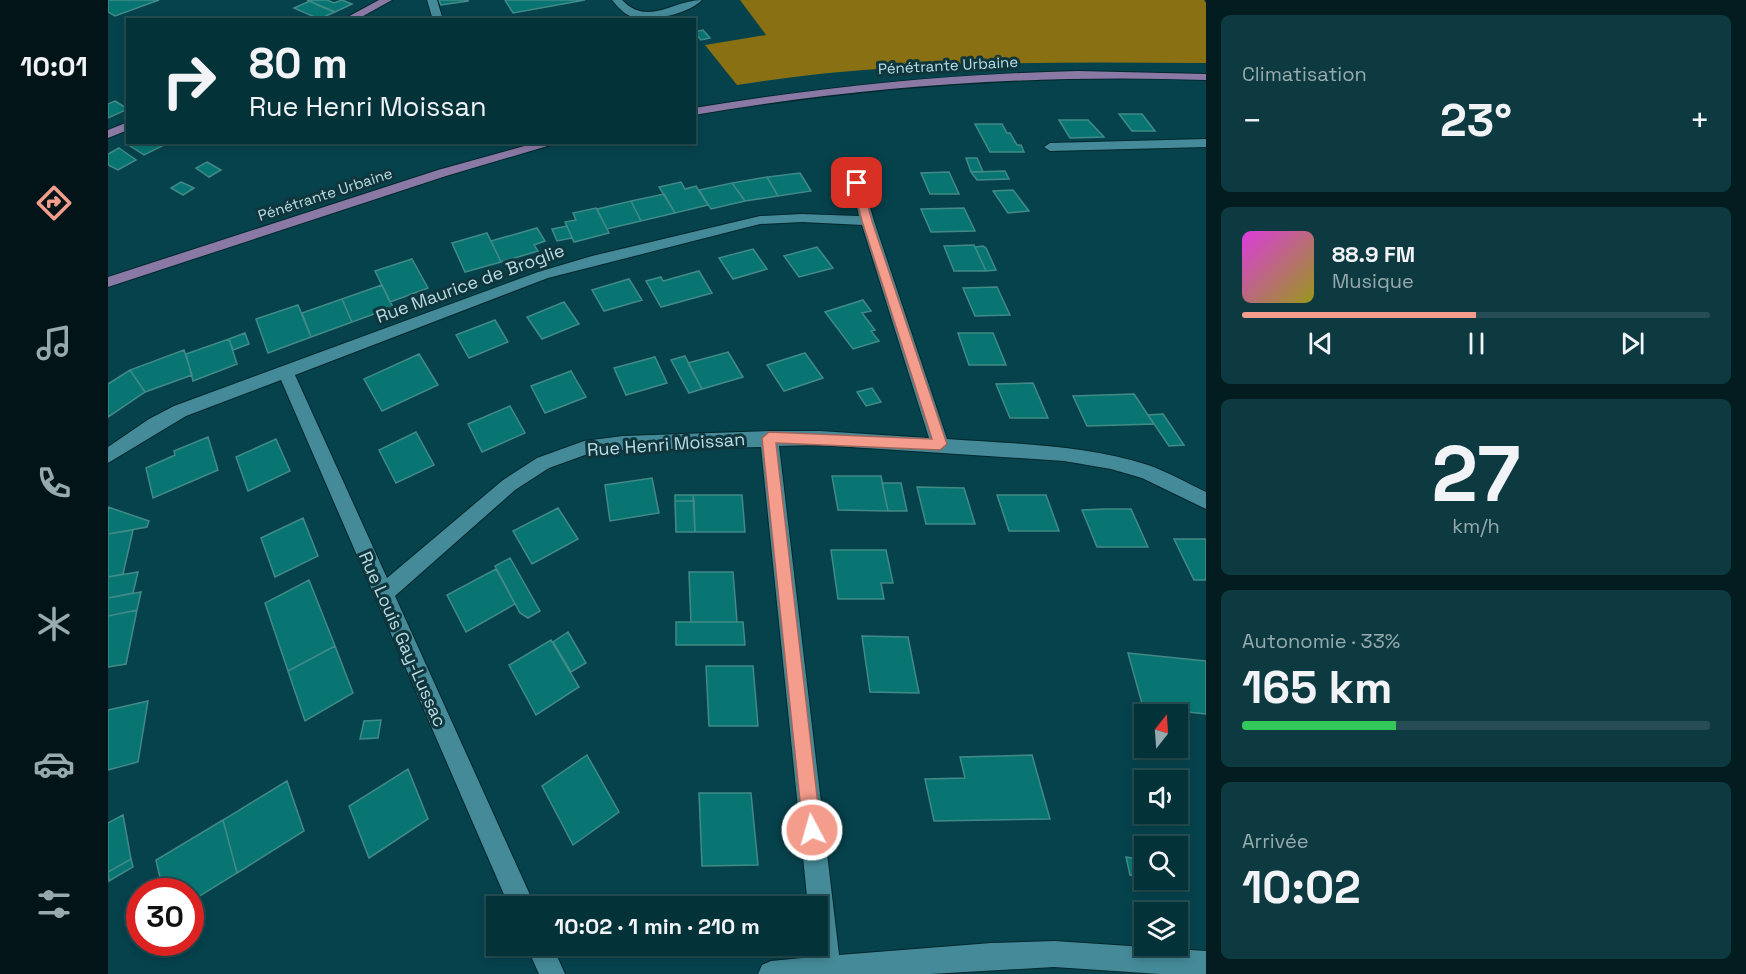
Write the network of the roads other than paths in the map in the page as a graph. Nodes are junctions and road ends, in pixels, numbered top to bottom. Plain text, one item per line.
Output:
1 (387, 0) edge
2 (432, 0) edge
3 (617, 0) edge
4 (697, 0) edge
5 (350, 18) edge
6 (437, 18) edge
7 (1206, 77) edge
8 (696, 112) edge
9 (126, 126) edge
10 (108, 134) edge
11 (1206, 142) edge
12 (548, 144) edge
13 (1050, 147) dead end
14 (857, 183) dead end
15 (867, 221) junction
16 (108, 282) edge
17 (285, 371) junction
18 (769, 438) junction
19 (940, 444) junction
20 (108, 456) edge
21 (1206, 501) edge
22 (383, 594) junction
23 (518, 896) edge
24 (544, 956) edge
25 (1206, 964) edge
26 (827, 968) junction
27 (552, 974) edge
28 (771, 974) edge

1 - 5 main road
2 - 6 street
3 - 4 street
7 - 8 main road, Pénétrante Urbaine
9 - 10 main road
11 - 13 street
12 - 16 main road, Pénétrante Urbaine
14 - 15 street
15 - 17 street, Rue Maurice de Broglie
15 - 19 street
17 - 20 street, Rue Maurice de Broglie
17 - 22 street, Rue Louis Gay-Lussac
18 - 19 street, Rue Henri Moissan
18 - 22 street, Rue Henri Moissan
18 - 26 street
19 - 21 street, Rue Henri Moissan
22 - 23 street, Rue Louis Gay-Lussac
24 - 27 street
25 - 26 street
26 - 28 street

